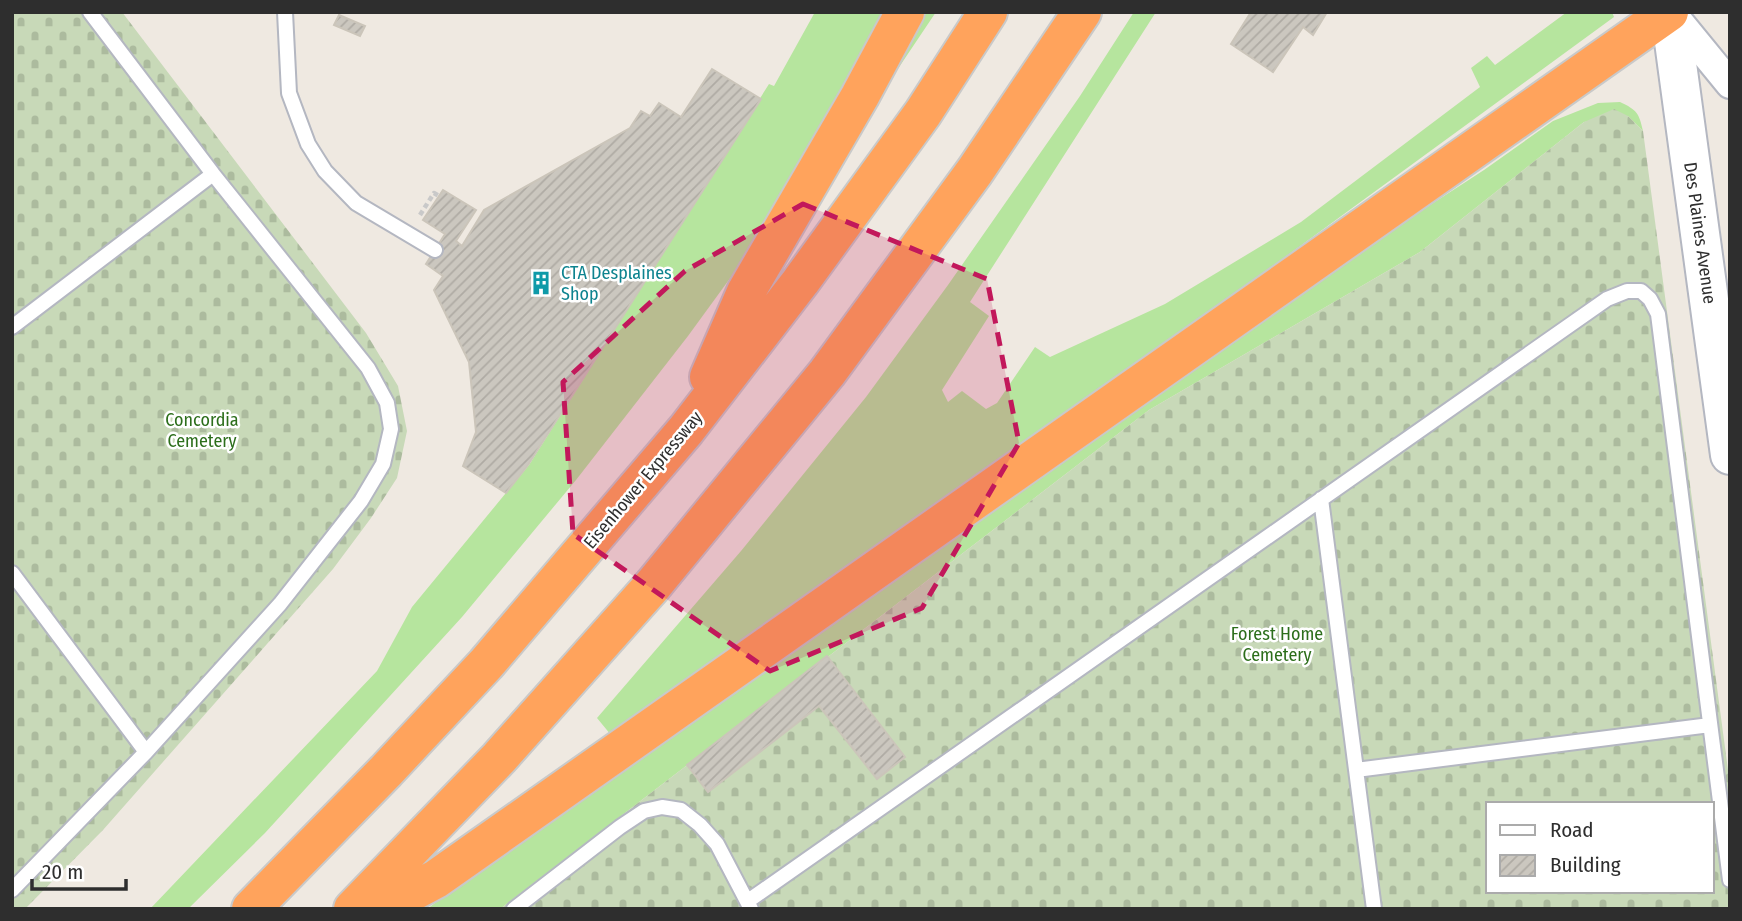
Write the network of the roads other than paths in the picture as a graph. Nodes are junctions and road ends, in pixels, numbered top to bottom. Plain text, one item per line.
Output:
1 (90, 12) edge
2 (285, 12) edge
3 (905, 12) edge
4 (988, 12) edge
5 (1082, 12) edge
6 (1670, 12) edge
7 (1730, 84) edge
8 (213, 174) junction
9 (435, 250) dead end
10 (12, 327) edge
11 (686, 430) junction
12 (1730, 455) edge
13 (1321, 499) junction
14 (12, 573) edge
15 (1710, 725) junction
16 (146, 752) junction
17 (1356, 770) junction
18 (1730, 880) edge
19 (12, 890) edge
20 (750, 905) edge
21 (251, 909) edge
22 (354, 909) edge
23 (380, 909) edge
24 (514, 909) edge
25 (1374, 909) edge

1 - 8 lane
2 - 9 lane
3 - 11 highway
4 - 11 highway, Eisenhower Expressway
5 - 22 highway
6 - 7 street
6 - 12 main road, Des Plaines Avenue
6 - 23 highway
8 - 10 lane
8 - 16 lane
11 - 21 highway, Eisenhower Expressway
13 - 15 lane
13 - 17 lane
13 - 20 lane
14 - 16 lane
15 - 17 lane
15 - 18 lane
16 - 19 lane
17 - 25 lane
20 - 24 lane

